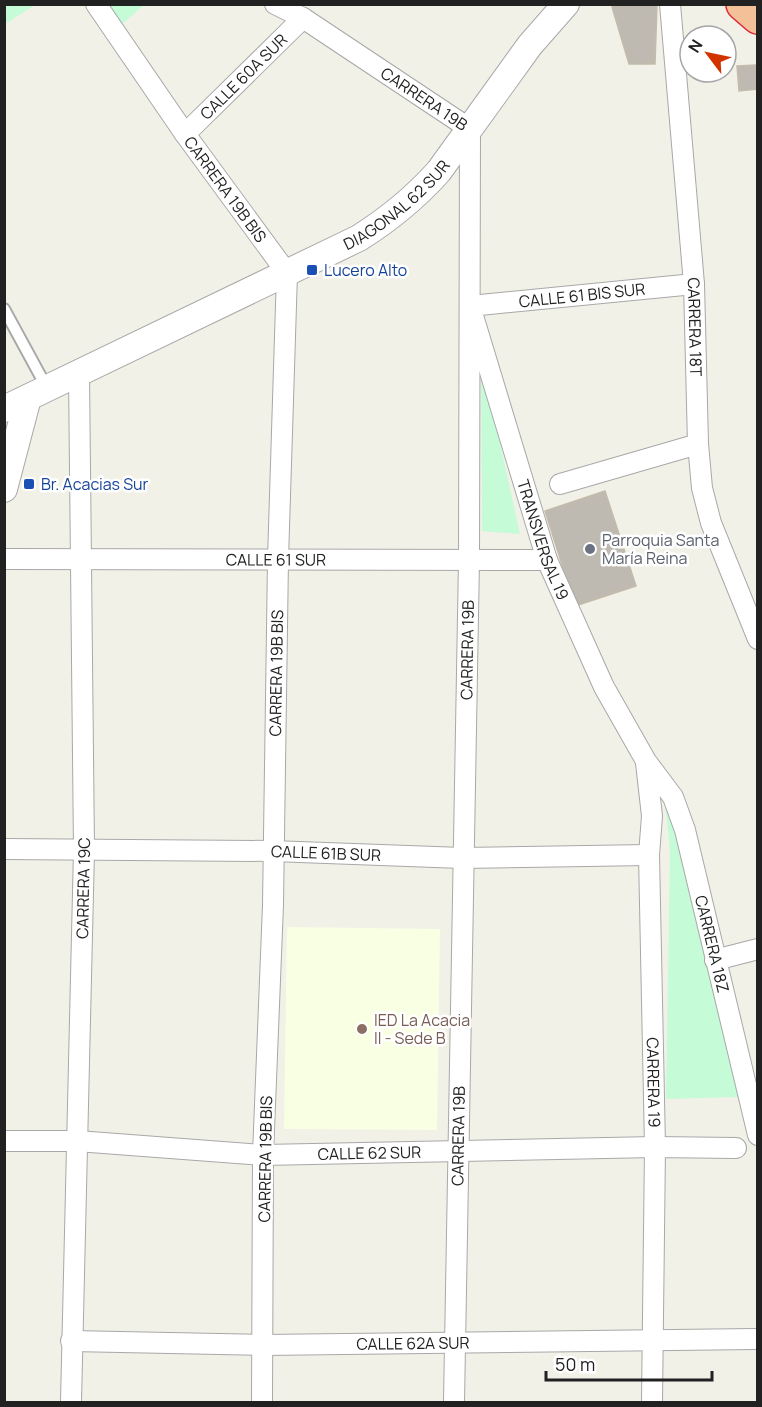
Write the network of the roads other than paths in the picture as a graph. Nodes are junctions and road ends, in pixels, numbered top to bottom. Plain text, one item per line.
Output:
1 (96, 4) edge
2 (275, 4) edge
3 (566, 4) edge
4 (670, 4) edge
5 (743, 4) edge
6 (758, 17) edge
7 (303, 18) junction
8 (470, 129) junction
9 (185, 134) junction
10 (287, 273) junction
11 (694, 284) junction
12 (470, 306) junction
13 (4, 309) edge
14 (79, 374) junction
15 (38, 393) junction
16 (4, 409) edge
17 (698, 444) junction
18 (560, 484) dead end
19 (4, 489) edge
20 (4, 559) edge
21 (82, 559) junction
22 (278, 559) junction
23 (470, 560) junction
24 (547, 560) junction
25 (758, 639) edge
26 (646, 761) junction
27 (4, 849) edge
28 (84, 850) junction
29 (272, 851) junction
30 (649, 855) junction
31 (462, 858) junction
32 (758, 949) edge
33 (715, 960) junction
34 (749, 1067) edge
35 (758, 1135) edge
36 (4, 1141) edge
37 (77, 1141) junction
38 (655, 1147) junction
39 (736, 1148) dead end
40 (457, 1152) junction
41 (263, 1155) junction
42 (653, 1339) junction
43 (755, 1339) dead end
44 (72, 1341) junction
45 (455, 1343) junction
46 (263, 1345) junction
47 (71, 1402) edge
48 (262, 1402) edge
49 (454, 1402) edge
50 (652, 1402) edge

1 - 9 street, CARRERA 19B BIS
2 - 7 street, CARRERA 19B
3 - 8 street, DIAGONAL 62 SUR
4 - 11 street, CARRERA 18T
5 - 6 highway
7 - 8 street, CARRERA 19B
7 - 9 street, CALLE 60A SUR
8 - 10 street, DIAGONAL 62 SUR
8 - 12 street, CARRERA 19B
9 - 10 street, CARRERA 19B BIS
10 - 14 street, DIAGONAL 62 SUR
10 - 22 street, CARRERA 19B BIS
11 - 12 street, CALLE 61 BIS SUR
11 - 17 street, CARRERA 18T
12 - 23 street, CARRERA 19B
12 - 24 street, TRANSVERSAL 19
13 - 15 lane
14 - 15 street, DIAGONAL 62 SUR
14 - 21 street, CARRERA 19C
15 - 16 street, DIAGONAL 62 SUR
15 - 19 street
17 - 18 street
17 - 25 street, CARRERA 18T
20 - 21 street, CALLE 61 SUR
21 - 22 street, CALLE 61 SUR
21 - 28 street, CARRERA 19C
22 - 23 street, CALLE 61 SUR
22 - 29 street, CARRERA 19B BIS
23 - 24 street, CALLE 61 SUR
23 - 31 street, CARRERA 19B
24 - 26 street, TRANSVERSAL 19
26 - 30 street, CARRERA 19
26 - 33 street, CARRERA 18Z
27 - 28 street, CALLE 61B SUR
28 - 29 street, CALLE 61B SUR
28 - 37 street, CARRERA 19C
29 - 31 street, CALLE 61B SUR
29 - 41 street, CARRERA 19B BIS
30 - 31 street, CALLE 61B SUR
30 - 38 street, CARRERA 19
31 - 40 street, CARRERA 19B
32 - 33 street
33 - 34 street, CARRERA 18Z
34 - 35 street, CARRERA 18Z
36 - 37 street, CALLE 62 SUR
37 - 41 street, CALLE 62 SUR
37 - 44 street, CARRERA 19C
38 - 39 street, CALLE 62 SUR
38 - 40 street, CALLE 62 SUR
38 - 42 street, CARRERA 19
40 - 41 street, CALLE 62 SUR
40 - 45 street, CARRERA 19B
41 - 46 street, CARRERA 19B BIS
42 - 43 street, CALLE 62A SUR
42 - 45 street, CALLE 62A SUR
42 - 50 street, CARRERA 19
44 - 46 street, CALLE 62A SUR
44 - 47 street, CARRERA 19C
45 - 46 street, CALLE 62A SUR
45 - 49 street, CARRERA 19B
46 - 48 street, CARRERA 19B BIS

